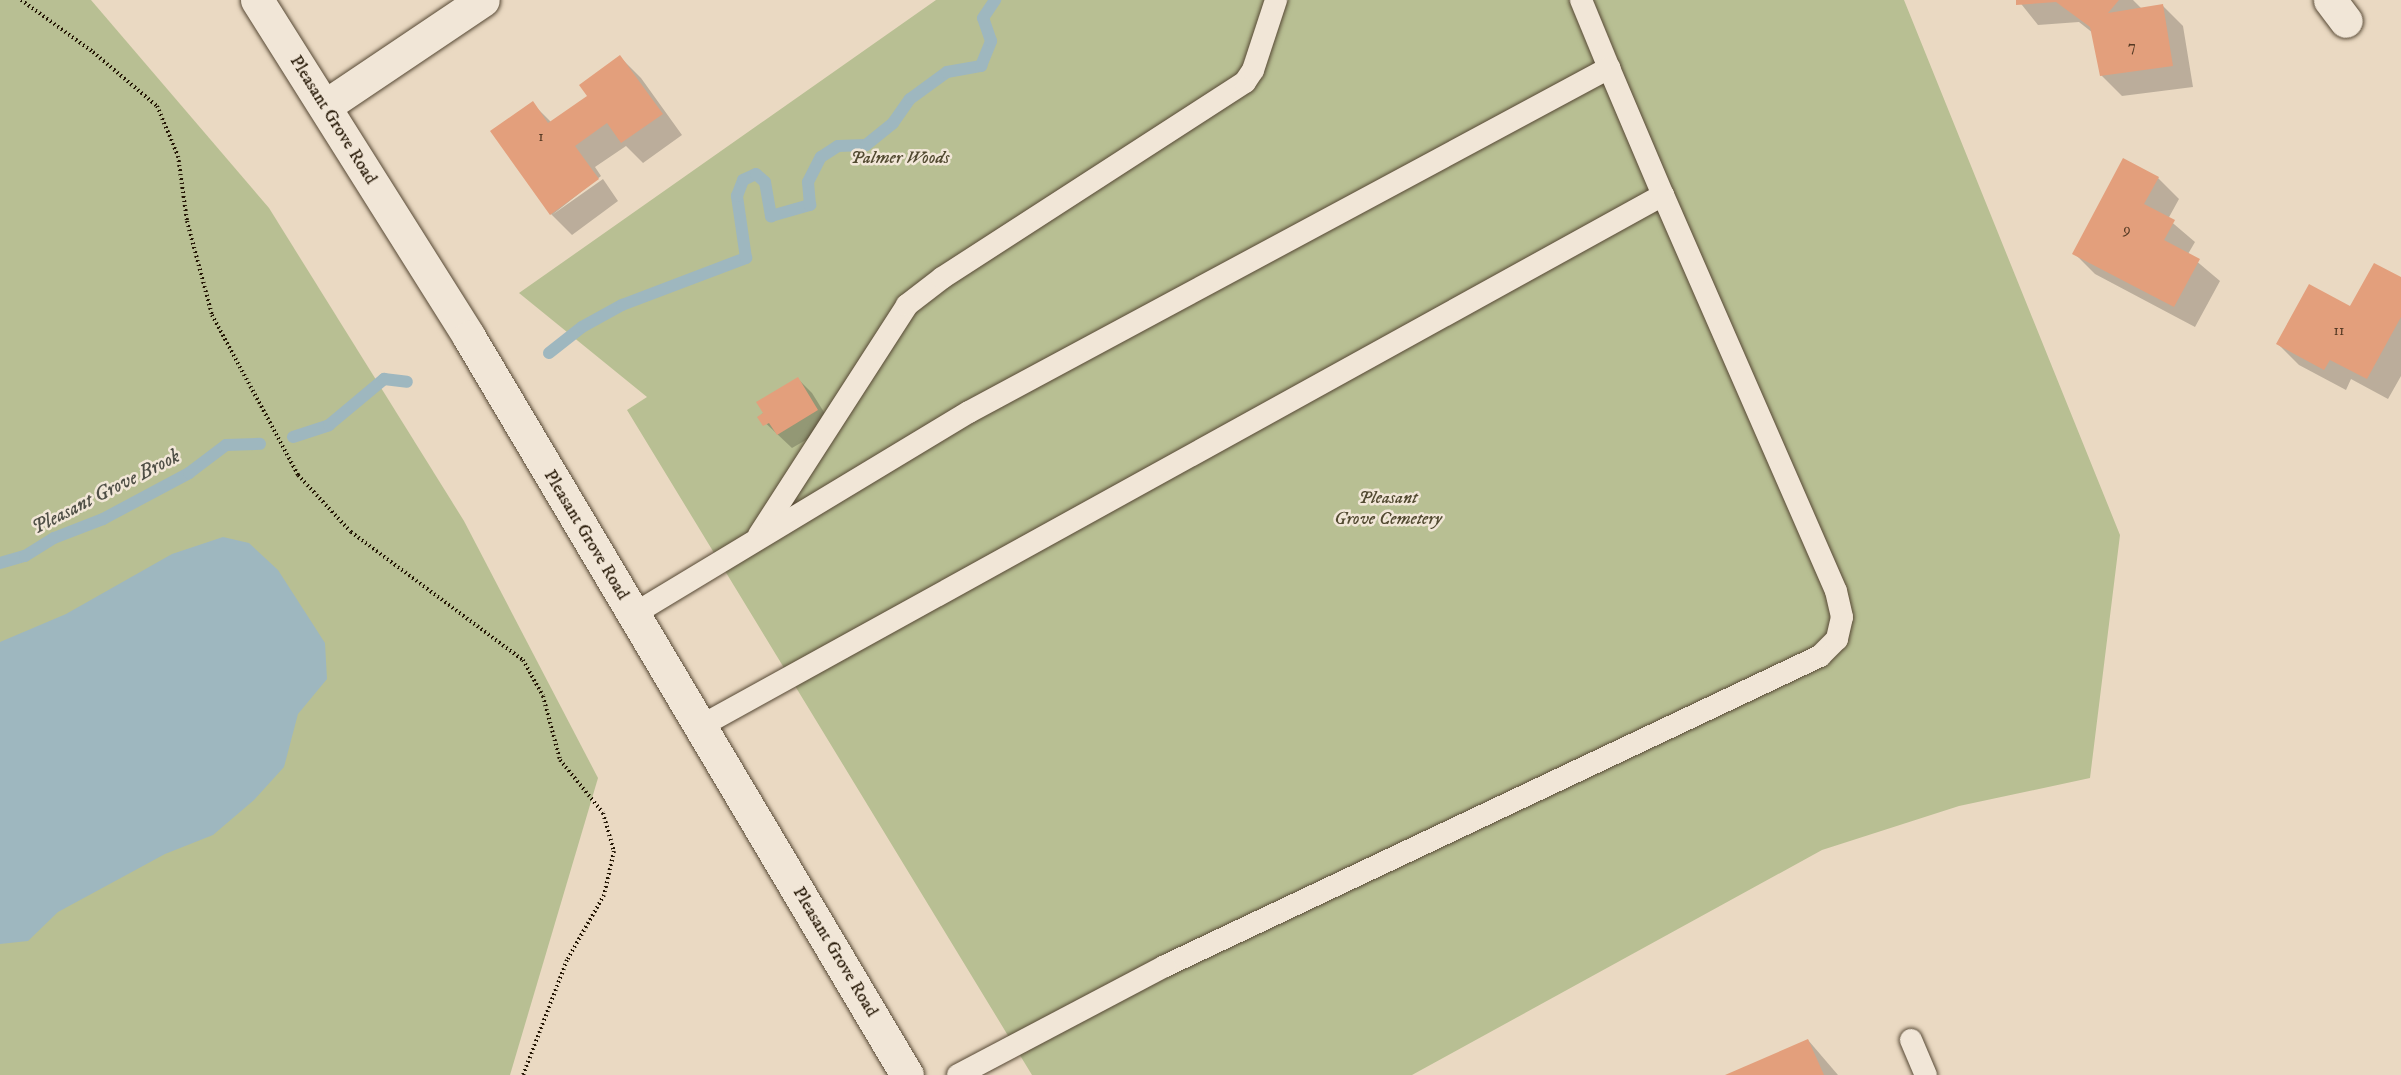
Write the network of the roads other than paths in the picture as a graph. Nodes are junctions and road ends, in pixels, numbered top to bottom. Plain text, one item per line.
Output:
1 (256, 0) edge
2 (483, 0) edge
3 (1276, 0) edge
4 (1581, 0) edge
5 (1609, 68) junction
6 (325, 106) junction
7 (1663, 195) junction
8 (757, 539) junction
9 (634, 614) junction
10 (701, 726) junction
11 (1911, 1040) dead end
12 (907, 1075) edge
13 (958, 1075) edge
14 (1926, 1075) edge

1 - 6 street, Pleasant Grove Road
2 - 6 street
3 - 8 lane
4 - 5 lane
5 - 7 lane
5 - 8 lane
6 - 9 street, Pleasant Grove Road
7 - 10 lane
7 - 13 lane
8 - 9 lane
9 - 10 street, Pleasant Grove Road
10 - 12 street, Pleasant Grove Road
11 - 14 lane

